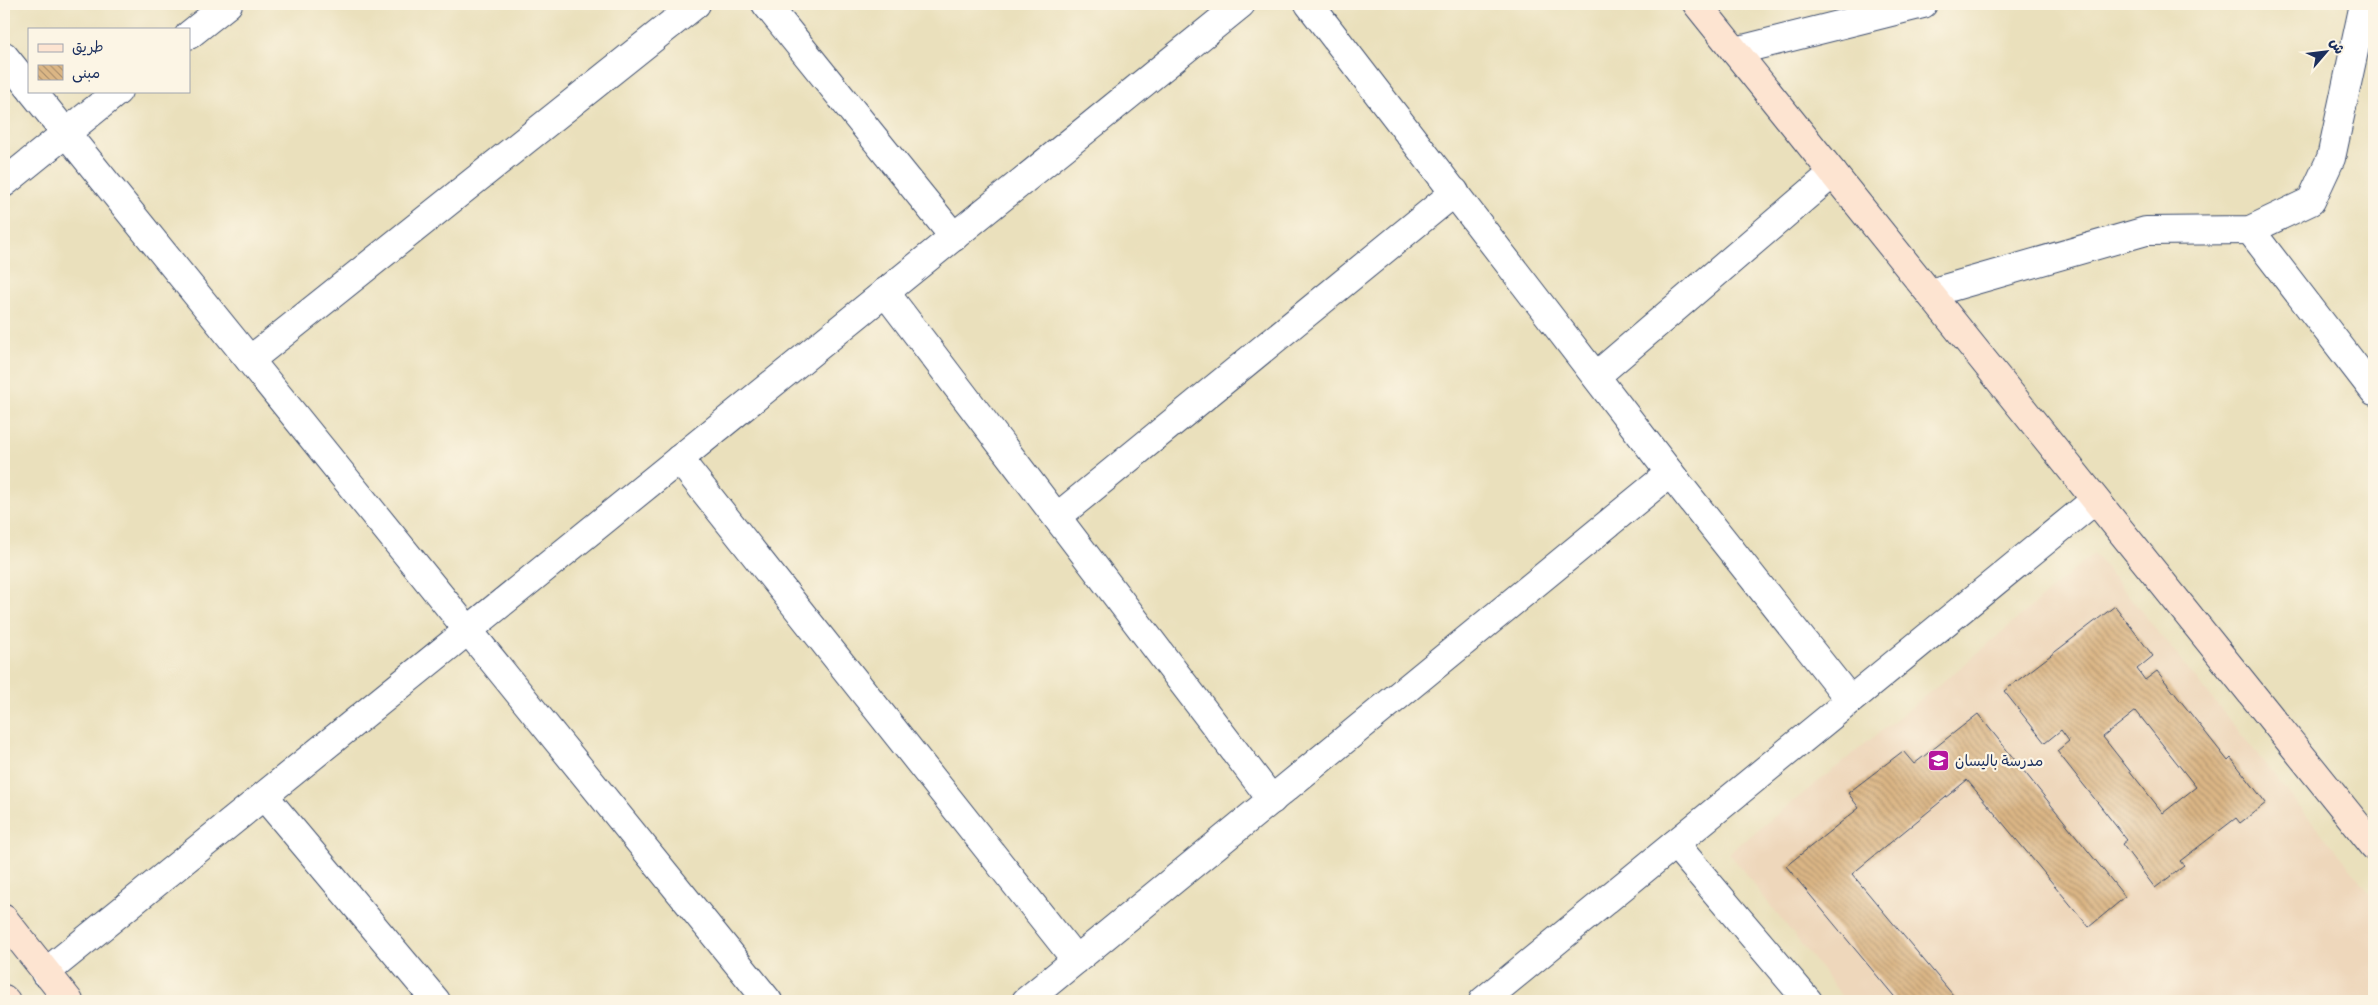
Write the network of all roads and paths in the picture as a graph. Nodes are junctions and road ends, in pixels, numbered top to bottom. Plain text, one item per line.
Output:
1 (228, 4) edge
2 (696, 4) edge
3 (766, 4) edge
4 (1241, 4) edge
5 (1309, 4) edge
6 (1697, 4) edge
7 (1923, 4) edge
8 (2364, 4) edge
9 (190, 34) edge
10 (1735, 51) junction
11 (4, 56) edge
12 (28, 86) edge
13 (33, 92) edge
14 (117, 92) edge
15 (66, 133) junction
16 (1833, 173) junction
17 (4, 183) edge
18 (1454, 192) junction
19 (2250, 230) junction
20 (954, 237) junction
21 (885, 292) junction
22 (1930, 293) junction
23 (250, 360) junction
24 (1596, 376) junction
25 (2374, 391) edge
26 (679, 459) junction
27 (1670, 473) junction
28 (2095, 500) junction
29 (1057, 517) junction
30 (468, 630) junction
31 (1850, 700) junction
32 (264, 796) junction
33 (1272, 800) junction
34 (1675, 844) junction
35 (2374, 846) edge
36 (4, 919) edge
37 (1076, 960) junction
38 (45, 973) junction
39 (69, 1001) edge
40 (436, 1001) edge
41 (768, 1001) edge
42 (1026, 1001) edge
43 (1483, 1001) edge
44 (1808, 1001) edge

1 - 9 street
2 - 23 street
3 - 20 street
4 - 20 street
5 - 18 street
6 - 10 street
7 - 10 street
8 - 19 street
10 - 16 street
11 - 12 street
13 - 15 street
14 - 15 street
15 - 17 street
15 - 23 street
16 - 22 street
16 - 24 street
18 - 24 street
18 - 29 street
19 - 22 street
19 - 25 street
20 - 21 street
21 - 26 street
21 - 29 street
22 - 28 street
23 - 30 street
24 - 27 street
26 - 30 street
26 - 37 street
27 - 31 street
27 - 33 street
28 - 31 street
28 - 35 street
29 - 33 street
30 - 32 street
30 - 41 street
31 - 34 street
32 - 38 street
32 - 40 street
33 - 37 street
34 - 43 street
34 - 44 street
36 - 38 street
37 - 42 street
38 - 39 street

